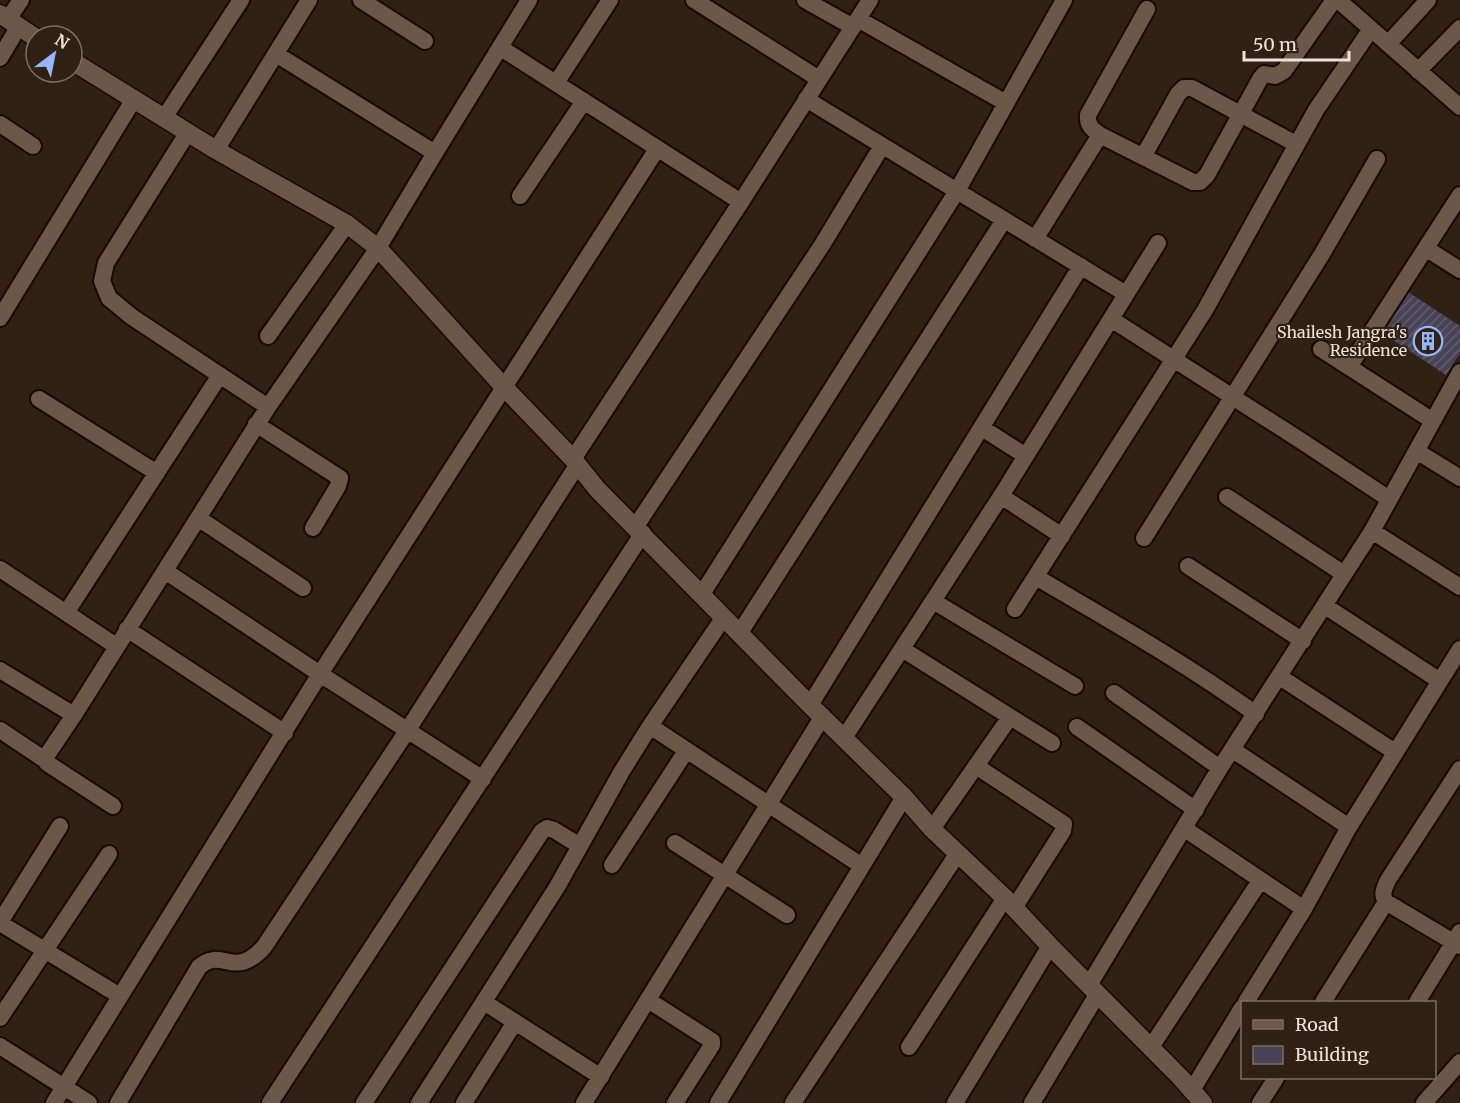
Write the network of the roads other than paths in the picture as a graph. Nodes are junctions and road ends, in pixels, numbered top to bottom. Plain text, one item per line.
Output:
1 (21, 0) edge
2 (241, 0) edge
3 (309, 0) edge
4 (361, 0) edge
5 (610, 0) edge
6 (694, 0) edge
7 (805, 0) edge
8 (870, 0) edge
9 (1064, 0) edge
10 (1336, 0) edge
11 (1428, 0) edge
12 (527, 1) edge
13 (1147, 9) dead end
14 (9, 20) edge
15 (855, 23) junction
16 (1460, 28) edge
17 (1371, 29) junction
18 (24, 30) edge
19 (425, 40) dead end
20 (1388, 44) junction
21 (501, 48) junction
22 (276, 54) junction
23 (0, 58) edge
24 (84, 68) edge
25 (1418, 71) junction
26 (819, 79) junction
27 (556, 83) junction
28 (134, 99) junction
29 (806, 99) junction
30 (584, 101) junction
31 (1006, 104) junction
32 (1460, 107) edge
33 (1240, 113) junction
34 (164, 118) junction
35 (0, 124) edge
36 (188, 132) junction
37 (1100, 135) junction
38 (1296, 144) junction
39 (33, 146) dead end
40 (882, 146) junction
41 (657, 149) junction
42 (216, 150) junction
43 (435, 153) junction
44 (1143, 157) junction
45 (1377, 159) dead end
46 (957, 190) junction
47 (1460, 195) edge
48 (520, 196) dead end
49 (741, 202) junction
50 (1004, 220) junction
51 (347, 224) junction
52 (1035, 239) junction
53 (1158, 243) dead end
54 (378, 248) junction
55 (1427, 249) junction
56 (1081, 266) junction
57 (1460, 270) edge
58 (1126, 294) junction
59 (0, 318) edge
60 (1111, 319) junction
61 (268, 336) dead end
62 (1321, 349) dead end
63 (1174, 359) junction
64 (1349, 367) junction
65 (1460, 373) edge
66 (220, 375) junction
67 (503, 386) junction
68 (1233, 397) junction
69 (39, 399) dead end
70 (268, 407) junction
71 (1433, 421) junction
72 (256, 424) junction
73 (982, 428) junction
74 (1418, 452) junction
75 (1026, 456) junction
76 (575, 462) junction
77 (157, 473) junction
78 (1460, 478) edge
79 (1001, 496) junction
80 (1227, 497) dead end
81 (1389, 499) junction
82 (198, 518) junction
83 (313, 528) dead end
84 (639, 530) junction
85 (1372, 531) junction
86 (1062, 536) junction
87 (1144, 538) dead end
88 (1188, 566) dead end
89 (0, 569) edge
90 (165, 571) junction
91 (1344, 574) junction
92 (1036, 577) junction
93 (1460, 587) edge
94 (303, 588) dead end
95 (702, 594) junction
96 (933, 601) junction
97 (1325, 606) junction
98 (1015, 609) dead end
99 (66, 613) junction
100 (724, 617) junction
101 (127, 629) junction
102 (739, 634) junction
103 (1303, 641) junction
104 (116, 646) junction
105 (902, 649) junction
106 (1460, 649) edge
107 (0, 670) edge
108 (320, 674) junction
109 (1280, 677) junction
110 (1440, 681) junction
111 (1075, 686) dead end
112 (1114, 693) dead end
113 (816, 711) junction
114 (1256, 714) junction
115 (74, 715) junction
116 (1010, 717) junction
117 (650, 726) junction
118 (1077, 726) dead end
119 (0, 730) edge
120 (407, 731) junction
121 (285, 733) junction
122 (844, 738) junction
123 (1052, 743) dead end
124 (1233, 750) junction
125 (686, 751) junction
126 (1395, 753) junction
127 (45, 760) junction
128 (976, 766) junction
129 (1220, 768) junction
130 (1460, 769) edge
131 (483, 779) junction
132 (904, 797) junction
133 (113, 806) dead end
134 (769, 806) junction
135 (1196, 810) junction
136 (60, 826) dead end
137 (1349, 826) junction
138 (932, 829) junction
139 (1185, 829) junction
140 (675, 843) dead end
141 (580, 846) junction
142 (958, 853) junction
143 (109, 854) dead end
144 (612, 865) dead end
145 (862, 866) junction
146 (725, 876) junction
147 (1260, 881) junction
148 (1386, 902) junction
149 (1009, 903) junction
150 (1304, 909) junction
151 (787, 915) dead end
152 (0, 923) edge
153 (1458, 940) edge
154 (1050, 946) junction
155 (45, 951) junction
156 (1093, 990) junction
157 (120, 996) junction
158 (648, 1000) junction
159 (1247, 1001) edge
160 (1324, 1001) edge
161 (1418, 1001) edge
162 (484, 1002) junction
163 (1241, 1010) edge
164 (0, 1018) edge
165 (515, 1022) junction
166 (0, 1046) edge
167 (909, 1047) dead end
168 (1151, 1047) junction
169 (1460, 1062) edge
170 (601, 1077) junction
171 (1275, 1079) edge
172 (64, 1087) junction
173 (1198, 1096) edge
174 (54, 1103) edge
175 (89, 1103) edge
176 (118, 1103) edge
177 (270, 1103) edge
178 (364, 1103) edge
179 (419, 1103) edge
180 (464, 1103) edge
181 (584, 1103) edge
182 (675, 1103) edge
183 (718, 1103) edge
184 (793, 1103) edge
185 (955, 1103) edge
186 (1032, 1103) edge
187 (1260, 1103) edge
188 (1424, 1103) edge

1 - 14 street
2 - 34 street
3 - 22 street
4 - 19 street
5 - 27 street
6 - 26 street
7 - 15 street
8 - 15 street
9 - 31 street
10 - 17 street
10 - 33 street
11 - 20 street
12 - 21 street
13 - 37 street
14 - 18 street
14 - 23 street
15 - 26 street
15 - 31 street
16 - 25 street
17 - 20 street
17 - 38 street
20 - 25 street
21 - 27 street
21 - 43 street
22 - 42 street
22 - 43 street
24 - 28 street
25 - 32 street
26 - 29 street
27 - 30 street
28 - 34 street
28 - 59 street
29 - 40 street
29 - 49 street
30 - 41 street
30 - 48 street
31 - 46 street
33 - 38 street
33 - 44 street
33 - 44 street
34 - 36 street
35 - 39 street
36 - 42 street
36 - 66 street
37 - 44 street
37 - 52 street
38 - 63 street
40 - 46 street
40 - 84 street
41 - 49 street
41 - 67 street
42 - 51 street
43 - 54 street
45 - 68 street
46 - 50 street
46 - 95 street
47 - 55 street
49 - 76 street
50 - 52 street
50 - 102 street
51 - 54 street
51 - 61 street
52 - 56 street
53 - 58 street
54 - 67 street
54 - 70 street
55 - 57 street
55 - 64 street
56 - 58 street
56 - 73 street
58 - 60 street
60 - 63 street
60 - 75 street
62 - 64 street
63 - 68 street
63 - 86 street
64 - 71 street
65 - 71 street
66 - 70 street
66 - 77 street
67 - 76 street
67 - 108 street
68 - 81 street
68 - 87 street
69 - 77 street
70 - 72 street
71 - 74 street
72 - 82 street
72 - 83 street
73 - 75 street
73 - 113 street
74 - 78 street
74 - 81 street
75 - 79 street
76 - 84 street
76 - 120 street
77 - 99 street
79 - 86 street
79 - 96 street
80 - 91 street
81 - 85 street
82 - 90 street
82 - 94 street
84 - 95 street
84 - 131 street
85 - 91 street
85 - 93 street
86 - 92 street
88 - 103 street
89 - 99 street
90 - 101 street
90 - 108 street
91 - 97 street
92 - 98 street
92 - 114 street
95 - 100 street
96 - 105 street
96 - 111 street
97 - 103 street
97 - 110 street
99 - 104 street
100 - 102 street
100 - 117 street
101 - 104 street
101 - 121 street
102 - 113 street
103 - 109 street
104 - 115 street
105 - 116 street
105 - 122 street
106 - 110 street
107 - 115 street
108 - 120 street
108 - 121 street
109 - 114 street
109 - 126 street
110 - 126 street
112 - 129 street
113 - 122 street
113 - 134 street
114 - 124 street
115 - 127 street
116 - 123 street
116 - 128 street
117 - 125 street
117 - 141 street
118 - 135 street
119 - 127 street
120 - 131 street
120 - 176 street
121 - 157 street
122 - 132 street
124 - 129 street
124 - 137 street
125 - 134 street
125 - 144 street
126 - 137 street
127 - 133 street
128 - 138 street
128 - 149 street
129 - 135 street
130 - 148 street
131 - 177 street
132 - 138 street
132 - 145 street
134 - 145 street
134 - 146 street
135 - 139 street
136 - 152 street
137 - 150 street
138 - 142 street
139 - 147 street
139 - 156 street
140 - 146 street
141 - 162 street
141 - 178 street
142 - 149 street
142 - 184 street
143 - 155 street
145 - 183 street
146 - 151 street
146 - 158 street
147 - 150 street
147 - 168 street
148 - 153 street
148 - 160 street
149 - 154 street
149 - 167 street
150 - 159 street
152 - 155 street
153 - 161 street
154 - 156 street
154 - 185 street
155 - 157 street
155 - 164 street
156 - 168 street
156 - 186 street
157 - 172 street
158 - 170 street
158 - 182 street
162 - 165 street
162 - 179 street
163 - 173 street
165 - 170 street
165 - 180 street
166 - 172 street
168 - 173 street
169 - 188 street
170 - 181 street
171 - 187 street
172 - 174 street
172 - 175 street

